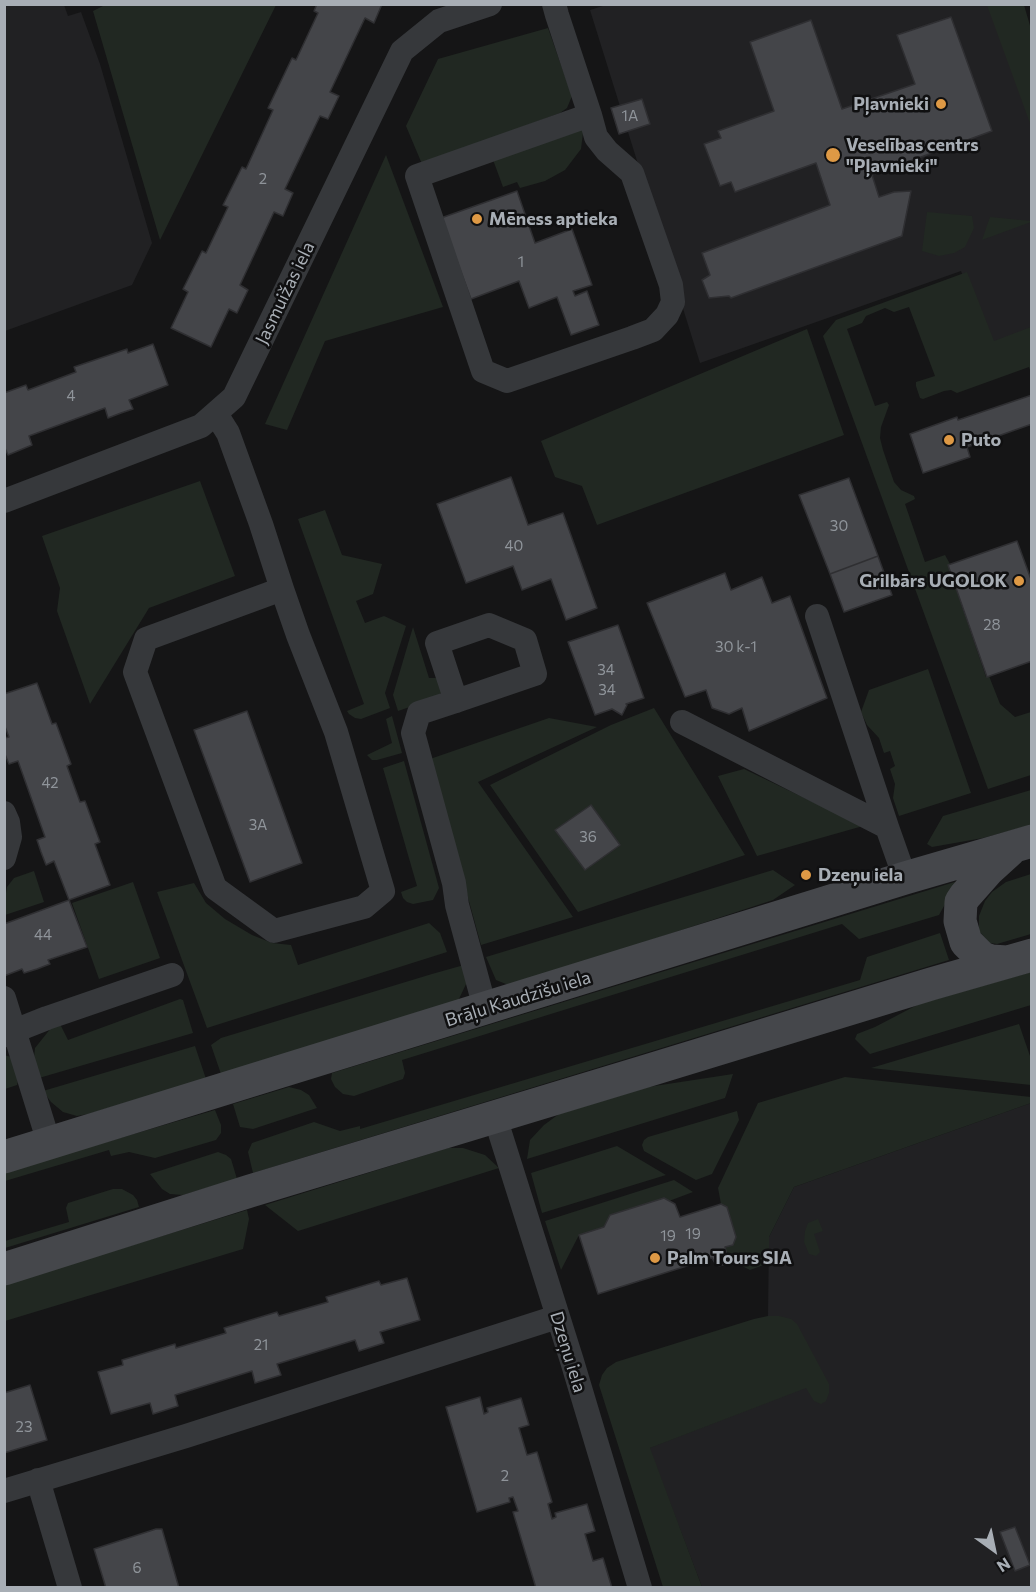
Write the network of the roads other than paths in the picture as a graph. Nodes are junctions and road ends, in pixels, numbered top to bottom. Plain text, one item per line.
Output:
1 (490, 4) edge
2 (554, 4) edge
3 (590, 115) junction
4 (216, 414) junction
5 (4, 501) edge
6 (282, 589) junction
7 (817, 616) dead end
8 (456, 701) dead end
9 (682, 722) dead end
10 (4, 813) edge
11 (887, 827) junction
12 (1023, 844) edge
13 (4, 858) edge
14 (905, 878) junction
15 (1019, 958) edge
16 (172, 975) dead end
17 (4, 999) edge
18 (485, 1008) junction
19 (10, 1033) edge
20 (495, 1117) junction
21 (49, 1143) junction
22 (4, 1156) edge
23 (4, 1269) edge
24 (557, 1317) junction
25 (38, 1480) junction
26 (4, 1491) edge
27 (70, 1587) edge
28 (640, 1587) edge

1 - 4 street, Jasmuižas iela
2 - 3 street
3 - 3 street
4 - 5 street, Jasmuižas iela
4 - 6 street
6 - 6 street
7 - 11 street
8 - 18 street
9 - 11 street
10 - 13 street
11 - 14 street
12 - 14 street, Brāļu Kaudzīšu iela
12 - 15 street
14 - 18 street, Brāļu Kaudzīšu iela
15 - 20 street
16 - 19 street
17 - 19 street
18 - 21 street, Brāļu Kaudzīšu iela
19 - 21 street
20 - 23 street
20 - 24 street, Dzeņu iela
21 - 22 street, Brāļu Kaudzīšu iela
24 - 25 street
24 - 28 street, Dzeņu iela
25 - 26 street
25 - 27 street

